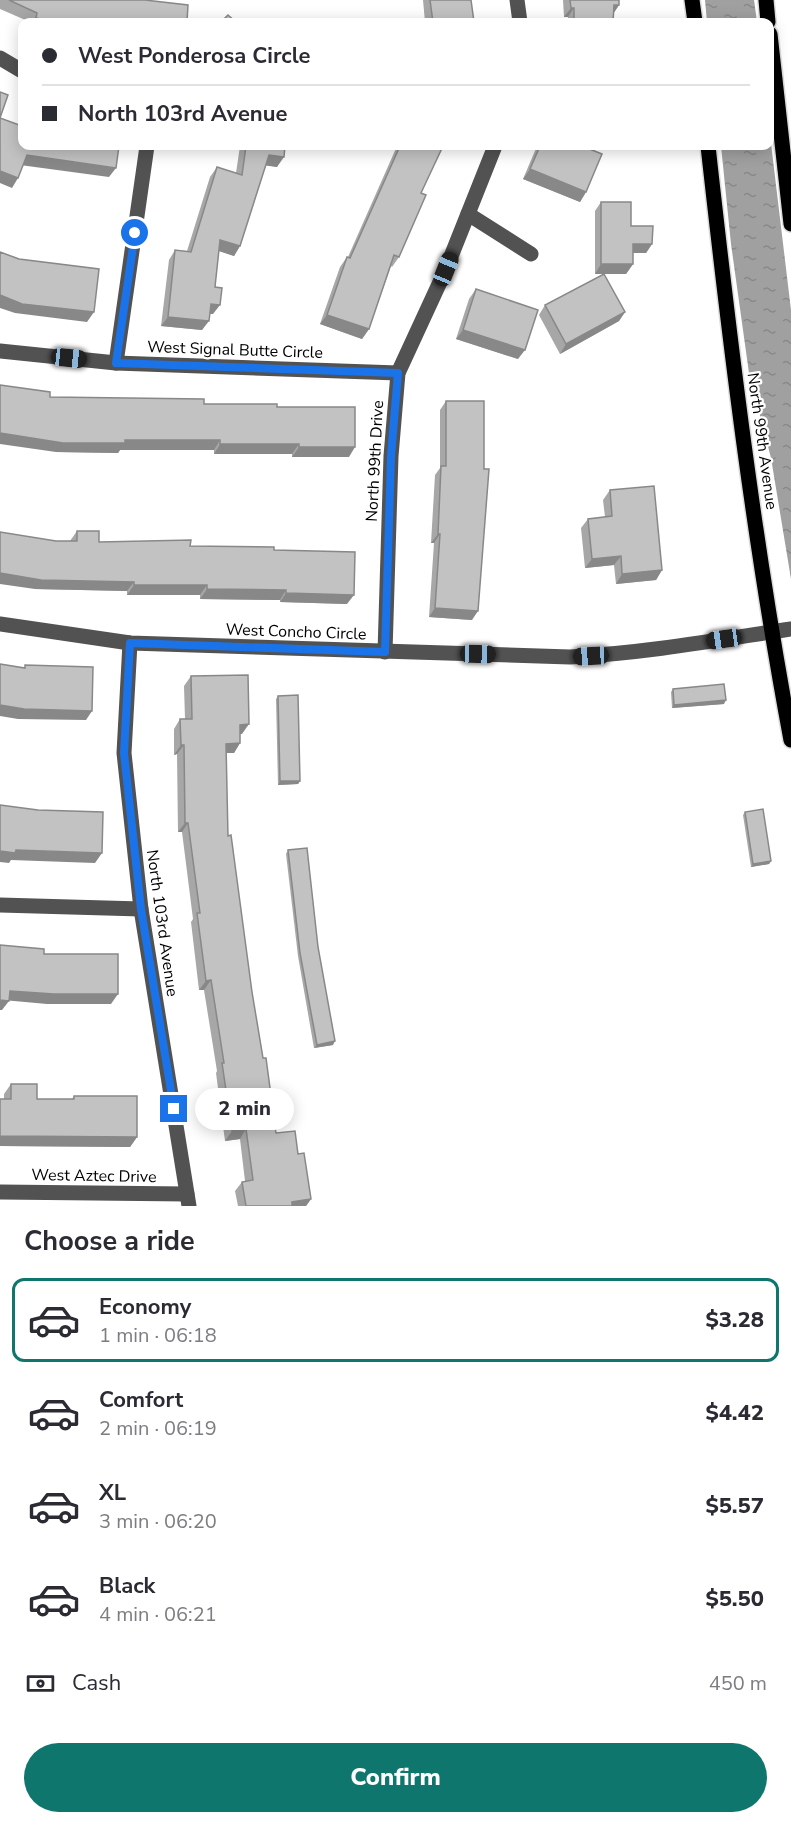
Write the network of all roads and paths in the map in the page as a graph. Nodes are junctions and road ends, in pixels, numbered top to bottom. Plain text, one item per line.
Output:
1 (517, 0) edge
2 (692, 0) edge
3 (766, 0) edge
4 (519, 18) edge
5 (694, 18) edge
6 (768, 18) edge
7 (0, 58) edge
8 (18, 69) edge
9 (774, 70) edge
10 (146, 150) edge
11 (493, 150) edge
12 (708, 150) edge
13 (468, 214) junction
14 (791, 224) edge
15 (531, 254) dead end
16 (0, 351) edge
17 (116, 363) junction
18 (398, 373) junction
19 (0, 624) edge
20 (791, 629) edge
21 (771, 632) junction
22 (130, 643) junction
23 (385, 652) junction
24 (791, 740) edge
25 (0, 905) edge
26 (141, 909) junction
27 (0, 1192) edge
28 (188, 1200) edge

1 - 4 street
2 - 5 main road
3 - 6 main road
7 - 8 street
9 - 14 main road
10 - 17 street
11 - 13 street, North 99th Drive
12 - 21 main road, North 99th Avenue
13 - 15 street
13 - 18 street, North 99th Drive
16 - 17 street, West Signal Butte Circle
17 - 18 street, West Signal Butte Circle
18 - 23 street, North 99th Drive
19 - 22 street, West Concho Circle
20 - 21 street, West Concho Circle
21 - 23 street, West Concho Circle
21 - 24 main road, North 99th Avenue
22 - 23 street, West Concho Circle
22 - 26 street, North 103rd Avenue
25 - 26 street
26 - 28 street, North 103rd Avenue
27 - 28 street, West Aztec Drive

